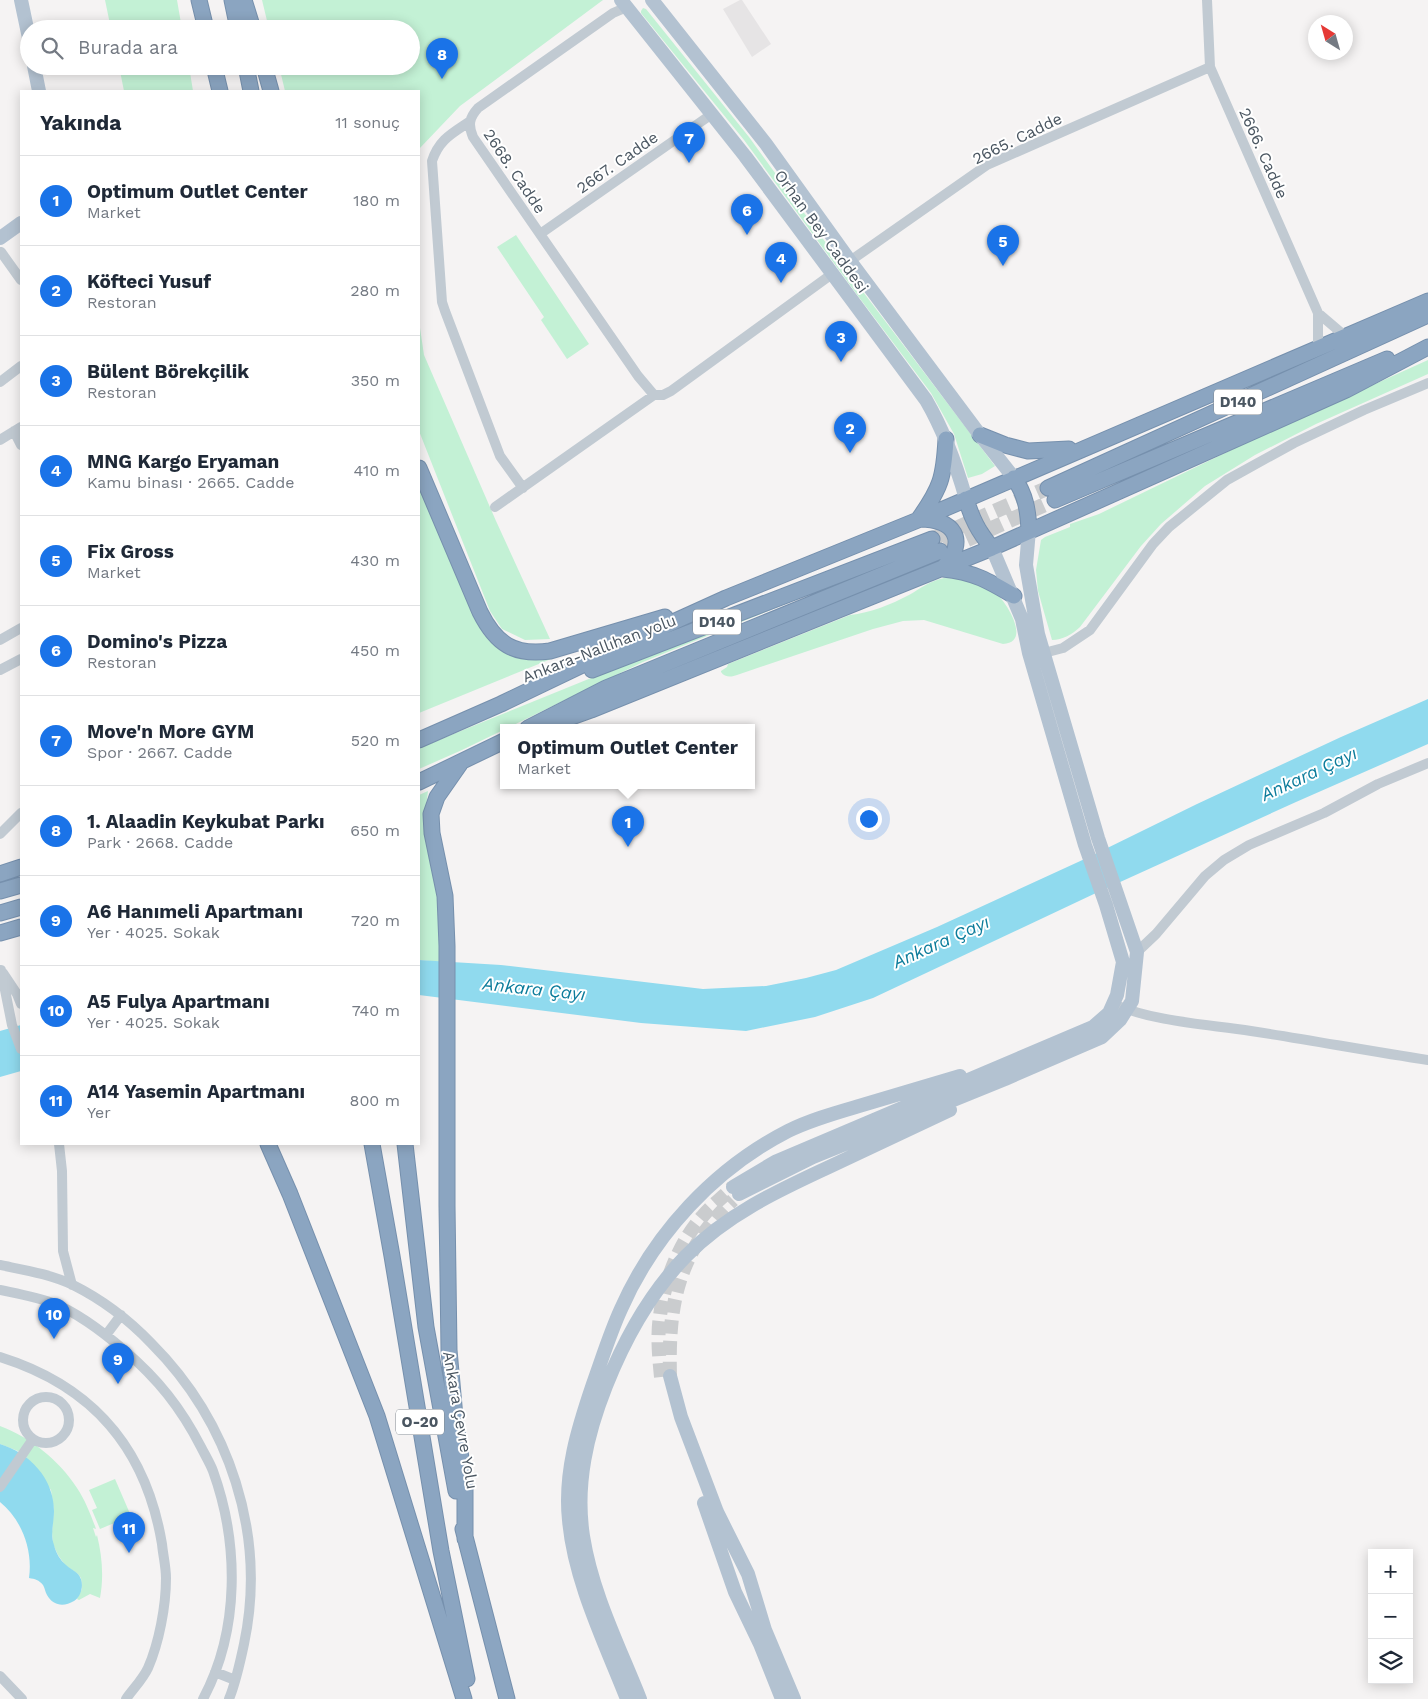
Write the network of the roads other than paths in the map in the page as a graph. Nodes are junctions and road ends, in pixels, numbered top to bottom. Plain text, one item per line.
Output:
1 (21, 0) edge
2 (198, 0) edge
3 (232, 0) edge
4 (244, 0) edge
5 (652, 0) edge
6 (665, 0) edge
7 (1207, 0) edge
8 (628, 2) edge
9 (666, 18) junction
10 (25, 20) edge
11 (201, 20) edge
12 (204, 20) edge
13 (236, 20) edge
14 (250, 20) edge
15 (1210, 67) junction
16 (36, 75) edge
17 (210, 75) edge
18 (216, 75) edge
19 (248, 75) edge
20 (267, 75) edge
21 (39, 90) edge
22 (213, 90) edge
23 (220, 90) edge
24 (251, 90) edge
25 (271, 90) edge
26 (712, 114) junction
27 (469, 122) junction
28 (20, 225) edge
29 (540, 234) junction
30 (1, 242) edge
31 (850, 261) junction
32 (832, 274) junction
33 (20, 278) edge
34 (1428, 301) edge
35 (1318, 313) junction
36 (1428, 315) edge
37 (1345, 336) junction
38 (1428, 341) edge
39 (1428, 347) edge
40 (1318, 348) junction
41 (20, 367) edge
42 (0, 382) edge
43 (1428, 383) edge
44 (654, 395) junction
45 (18, 429) edge
46 (980, 435) junction
47 (946, 438) junction
48 (0, 440) edge
49 (1083, 448) junction
50 (420, 470) edge
51 (1014, 478) junction
52 (523, 488) junction
53 (966, 499) junction
54 (495, 507) dead end
55 (918, 520) junction
56 (1029, 530) junction
57 (992, 548) junction
58 (942, 569) junction
59 (1014, 596) junction
60 (726, 598) junction
61 (20, 629) edge
62 (0, 640) edge
63 (1029, 653) junction
64 (1044, 653) junction
65 (20, 660) edge
66 (0, 670) edge
67 (501, 704) junction
68 (536, 724) edge
69 (552, 724) edge
70 (420, 740) edge
71 (500, 744) edge
72 (1428, 763) edge
73 (460, 764) junction
74 (420, 782) edge
75 (20, 814) edge
76 (0, 834) edge
77 (20, 867) edge
78 (0, 874) edge
79 (20, 885) edge
80 (0, 892) edge
81 (20, 907) edge
82 (0, 913) edge
83 (20, 927) edge
84 (0, 933) edge
85 (1137, 952) junction
86 (0, 969) edge
87 (20, 1002) edge
88 (1113, 1004) junction
89 (1127, 1010) junction
90 (20, 1046) edge
91 (1423, 1060) edge
92 (1026, 1063) junction
93 (1428, 1068) edge
94 (59, 1145) edge
95 (268, 1145) edge
96 (372, 1145) edge
97 (405, 1145) edge
98 (736, 1191) tunnel mouth
99 (0, 1265) edge
100 (72, 1285) junction
101 (0, 1290) edge
102 (121, 1315) junction
103 (106, 1335) junction
104 (0, 1357) edge
105 (33, 1439) junction
106 (1, 1486) edge
107 (465, 1538) junction
108 (752, 1586) junction
109 (735, 1592) junction
110 (215, 1672) junction
111 (0, 1676) edge
112 (235, 1680) junction
113 (22, 1699) edge
114 (126, 1699) edge
115 (203, 1699) edge
116 (229, 1699) edge
117 (464, 1699) edge
118 (471, 1699) edge
119 (507, 1699) edge
120 (627, 1699) edge
121 (640, 1699) edge
122 (782, 1699) edge
123 (794, 1699) edge

1 - 10 main road
2 - 11 highway
2 - 12 highway
3 - 13 highway
4 - 14 highway
5 - 9 main road, Orhan Bey Caddesi
6 - 9 main road
7 - 15 street, 2666. Cadde
8 - 26 main road, Orhan Bey Caddesi
8 - 27 street, 2668. Cadde
9 - 31 main road, Orhan Bey Caddesi
15 - 31 street, 2665. Cadde
15 - 35 street, 2666. Cadde
16 - 21 main road
17 - 22 highway
18 - 23 highway
19 - 24 highway
20 - 25 highway
26 - 29 street, 2667. Cadde
26 - 32 main road, Orhan Bey Caddesi
27 - 29 street, 2668. Cadde
27 - 52 street
28 - 30 main road
29 - 44 street, 2668. Cadde
30 - 33 street
31 - 46 main road, Orhan Bey Caddesi
32 - 44 street
32 - 47 main road, Orhan Bey Caddesi
34 - 37 highway
35 - 37 street, 2666. Cadde
35 - 40 street, 2666. Cadde
36 - 38 highway, D140
37 - 40 highway
39 - 56 highway
40 - 49 highway
41 - 42 street
43 - 64 street
44 - 52 street
45 - 48 street
46 - 49 highway
46 - 51 main road, Orhan Bey Caddesi
47 - 53 main road, Orhan Bey Caddesi
47 - 55 highway
49 - 51 highway
50 - 60 highway
51 - 53 highway
51 - 56 highway
52 - 54 street
53 - 55 highway
53 - 57 highway
55 - 58 highway
55 - 60 highway
56 - 57 highway
56 - 64 main road
57 - 58 highway
57 - 59 main road
58 - 59 highway
58 - 69 highway
59 - 63 main road
60 - 67 highway
61 - 62 street
63 - 64 main road
63 - 88 main road
64 - 85 main road
65 - 66 street
67 - 68 highway, Ankara-Nallıhan yolu / D140
67 - 70 highway, D140
71 - 73 highway
72 - 85 street
73 - 74 highway
73 - 107 highway
75 - 76 street
77 - 78 highway
79 - 80 highway
81 - 82 highway
83 - 84 highway
85 - 89 main road
86 - 87 street
86 - 90 street
88 - 89 street
88 - 92 main road
89 - 91 street
89 - 92 main road
91 - 93 street
92 - 98 main road
92 - 120 main road
92 - 121 main road
94 - 100 street
95 - 117 highway
96 - 118 highway, O-20
97 - 107 highway, Ankara Çevre Yolu / O-20
99 - 100 street
100 - 102 street
101 - 103 street
102 - 103 street
102 - 112 street
103 - 110 street
104 - 114 street
105 - 105 street
105 - 106 street
107 - 119 highway, Ankara Çevre Yolu / O-20
108 - 109 main road
108 - 109 main road
108 - 123 main road
109 - 122 main road
110 - 112 street
110 - 115 street
111 - 113 street
112 - 116 street

